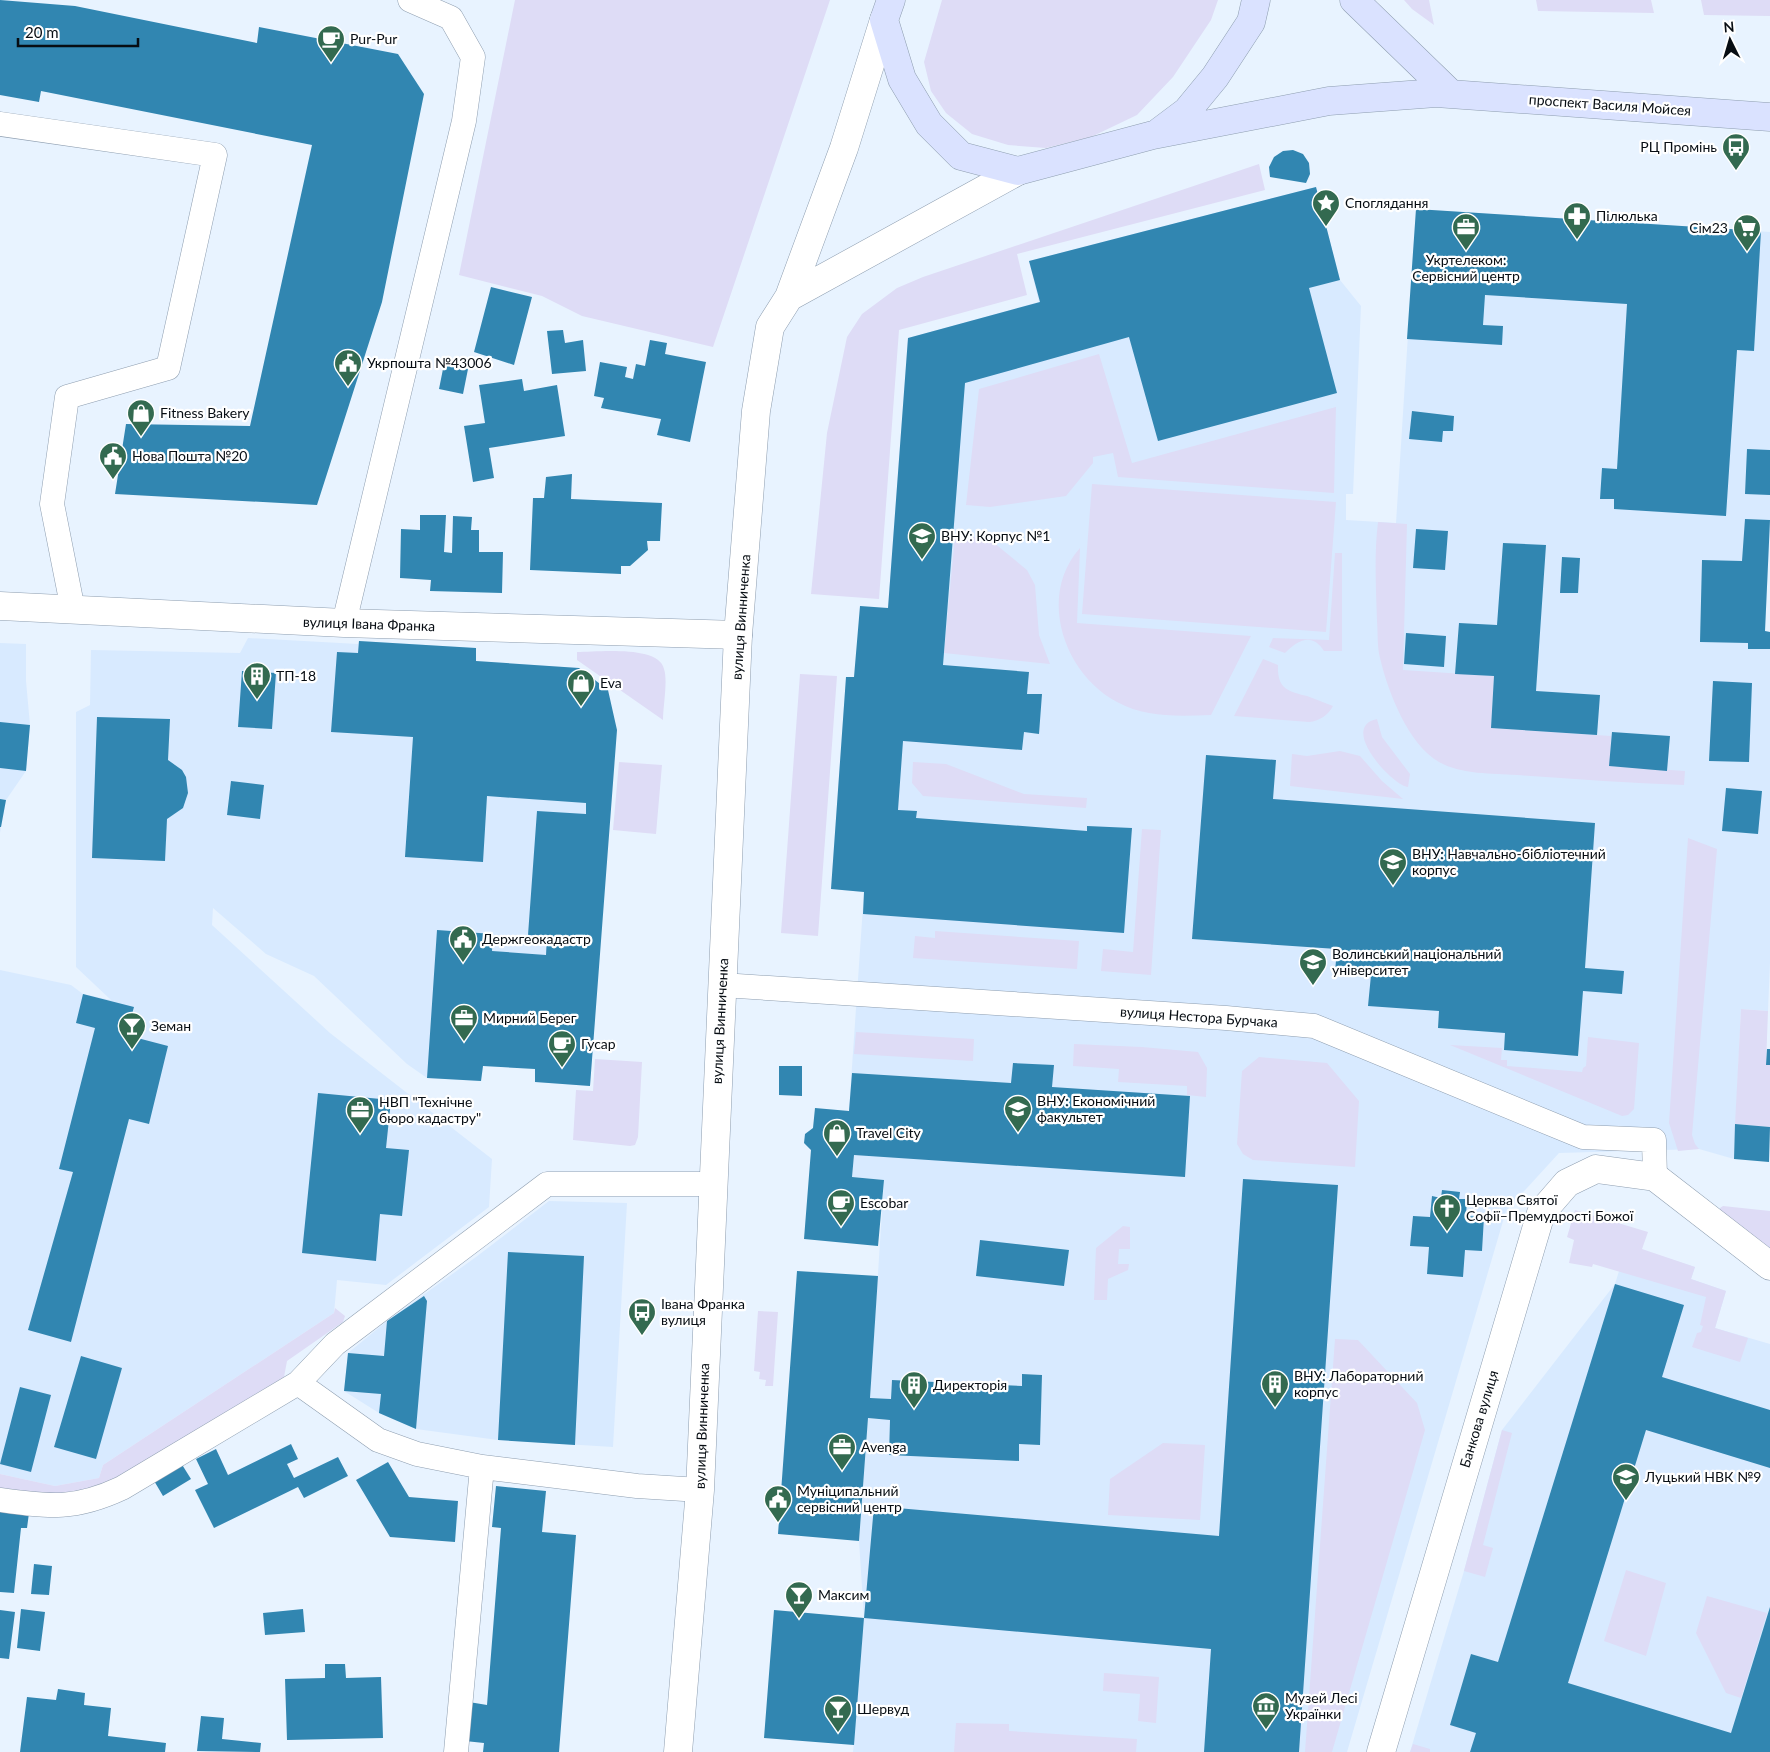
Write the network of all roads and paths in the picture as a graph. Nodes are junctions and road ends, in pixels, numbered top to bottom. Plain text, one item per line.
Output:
1 (410, 0) edge
2 (1256, 0) edge
3 (1354, 0) edge
4 (888, 10) edge
5 (1450, 93) junction
6 (1770, 117) edge
7 (0, 124) edge
8 (1153, 135) junction
9 (1018, 171) junction
10 (788, 297) junction
11 (0, 606) edge
12 (74, 610) junction
13 (344, 623) junction
14 (738, 635) junction
15 (722, 985) junction
16 (1655, 1177) junction
17 (712, 1184) junction
18 (1770, 1266) edge
19 (298, 1383) junction
20 (482, 1467) junction
21 (700, 1490) junction
22 (0, 1500) edge
23 (456, 1752) edge
24 (678, 1752) edge
25 (1380, 1752) edge

1 - 13 lane
2 - 8 main road
3 - 5 main road
4 - 9 main road
4 - 10 street, вулиця Винниченка
5 - 6 main road, проспект Василя Мойсея
5 - 8 main road, проспект Василя Мойсея
7 - 12 lane
8 - 9 main road, проспект Василя Мойсея
9 - 10 street
10 - 14 street, вулиця Винниченка
11 - 12 street, вулиця Івана Франка
12 - 13 street, вулиця Івана Франка
13 - 14 street, вулиця Івана Франка
14 - 15 street, вулиця Винниченка
15 - 16 lane, вулиця Нестора Бурчака
15 - 17 street, вулиця Винниченка
16 - 18 street
16 - 25 street, Банкова вулиця
17 - 19 lane
17 - 21 street, вулиця Винниченка
19 - 20 lane
19 - 22 lane
20 - 21 lane
20 - 23 lane
21 - 24 street, вулиця Винниченка

